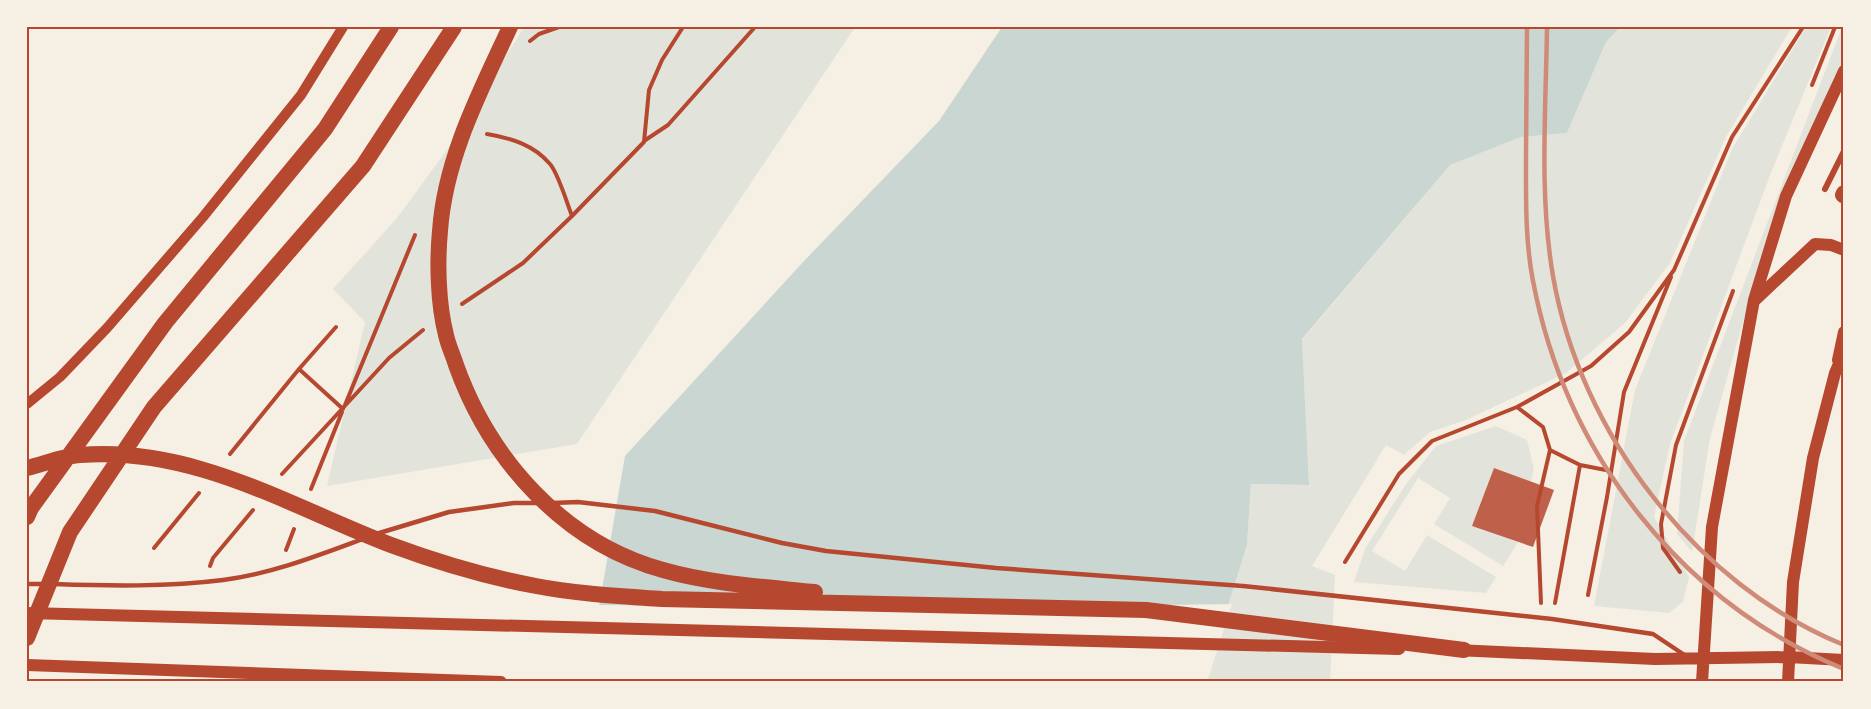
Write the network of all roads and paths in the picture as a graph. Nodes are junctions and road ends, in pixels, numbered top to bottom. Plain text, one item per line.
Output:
1 (343, 27) edge
2 (390, 27) edge
3 (454, 27) edge
4 (510, 27) edge
5 (683, 27) edge
6 (754, 27) edge
7 (1803, 27) edge
8 (1844, 71) edge
9 (482, 133) dead end
10 (644, 142) junction
11 (1844, 151) edge
12 (1825, 189) dead end
13 (572, 216) junction
14 (415, 234) dead end
15 (1844, 250) edge
16 (1674, 270) junction
17 (1754, 300) junction
18 (456, 308) dead end
19 (336, 327) dead end
20 (428, 327) dead end
21 (1844, 332) edge
22 (1844, 352) edge
23 (299, 369) junction
24 (1835, 373) junction
25 (27, 404) edge
26 (1518, 407) junction
27 (343, 409) junction
28 (1550, 450) junction
29 (226, 459) dead end
30 (1580, 465) junction
31 (27, 468) edge
32 (1611, 471) junction
33 (278, 480) dead end
34 (204, 485) dead end
35 (307, 499) dead end
36 (256, 506) dead end
37 (27, 517) edge
38 (297, 521) dead end
39 (154, 548) dead end
40 (1346, 562) dead end
41 (278, 568) junction
42 (209, 570) dead end
43 (27, 584) edge
44 (1556, 590) dead end
45 (1588, 595) dead end
46 (1844, 597) edge
47 (945, 605) junction
48 (1844, 607) edge
49 (1542, 609) dead end
50 (27, 613) edge
51 (27, 638) edge
52 (1464, 650) junction
53 (1788, 657) junction
54 (1698, 660) junction
55 (1844, 660) edge
56 (27, 665) edge
57 (501, 682) edge
58 (1702, 682) edge
59 (1788, 682) edge

1 - 25 street
2 - 37 highway
3 - 51 highway
4 - 47 highway
5 - 10 path
6 - 10 path
7 - 16 path
8 - 17 main road
9 - 13 path
10 - 13 path
11 - 12 street
13 - 18 path
14 - 35 path
15 - 17 main road
16 - 26 path
16 - 32 path
17 - 54 main road
19 - 23 path
20 - 27 path
21 - 24 main road
22 - 24 main road
23 - 27 path
23 - 29 path
24 - 53 main road
26 - 28 path
26 - 40 path
27 - 33 path
28 - 30 path
28 - 49 path
30 - 32 path
30 - 44 path
31 - 47 highway
32 - 45 path
34 - 39 path
36 - 42 path
38 - 41 path
41 - 43 lane
41 - 54 lane
46 - 48 path
47 - 52 highway
50 - 52 main road
52 - 54 main road
53 - 54 main road
53 - 55 main road
53 - 59 main road
54 - 58 main road
56 - 57 main road

